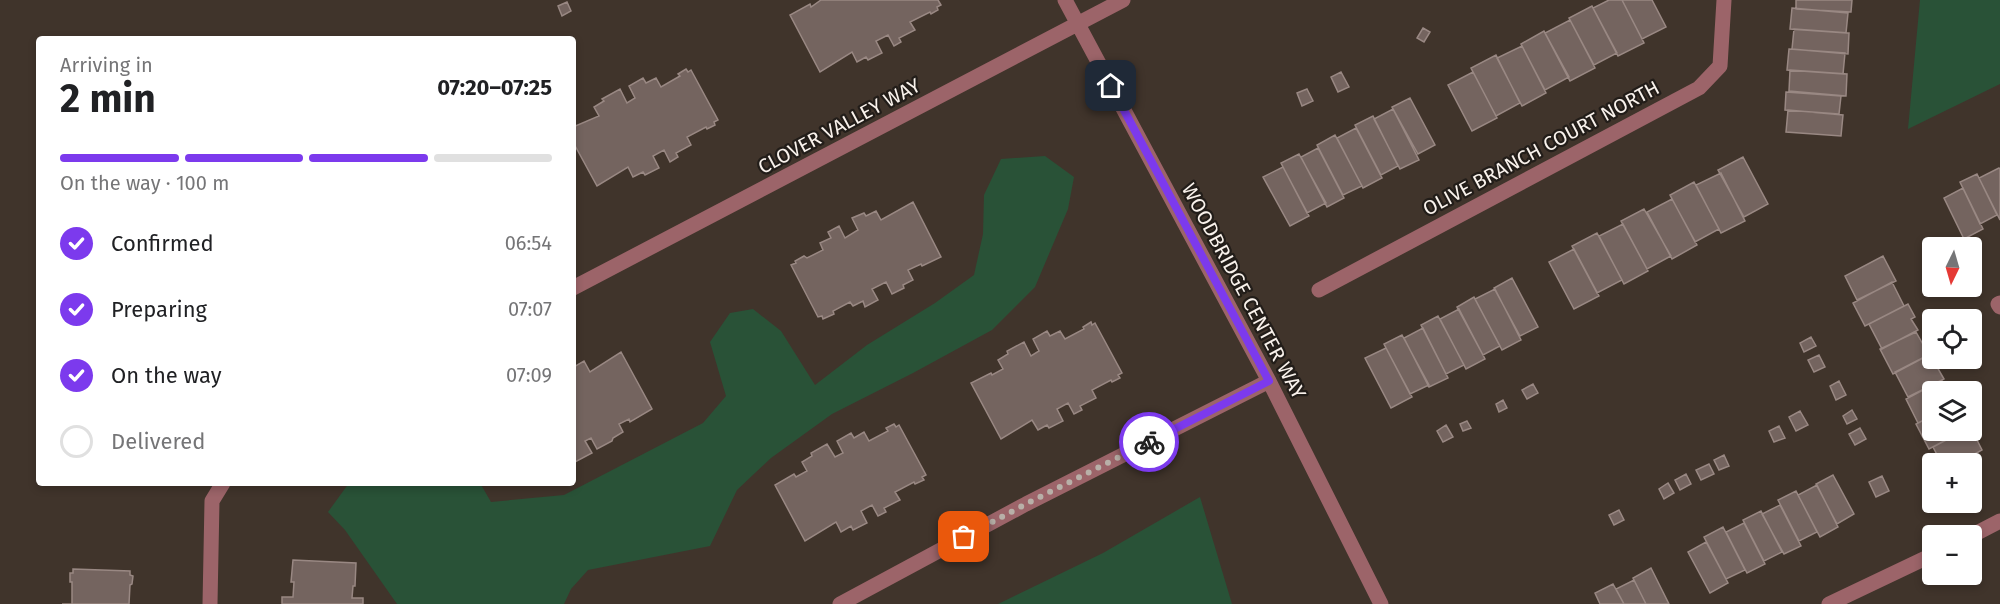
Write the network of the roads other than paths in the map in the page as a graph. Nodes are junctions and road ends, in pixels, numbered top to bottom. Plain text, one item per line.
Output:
1 (1065, 0) edge
2 (1123, 0) edge
3 (1724, 0) edge
4 (1077, 23) junction
5 (576, 286) edge
6 (1319, 290) dead end
7 (2000, 303) edge
8 (2000, 308) edge
9 (1269, 381) junction
10 (221, 486) edge
11 (2000, 521) edge
12 (1982, 530) edge
13 (1922, 560) edge
14 (210, 604) edge
15 (840, 604) edge
16 (1381, 604) edge
17 (1830, 604) edge

1 - 4 street, WOODBRIDGE CENTER WAY
2 - 4 street, CLOVER VALLEY WAY
3 - 6 street, OLIVE BRANCH COURT NORTH
4 - 5 street, CLOVER VALLEY WAY
4 - 9 street, WOODBRIDGE CENTER WAY
7 - 8 street
9 - 15 street
9 - 16 street, WOODBRIDGE CENTER WAY
10 - 14 street
11 - 12 street
13 - 17 street

